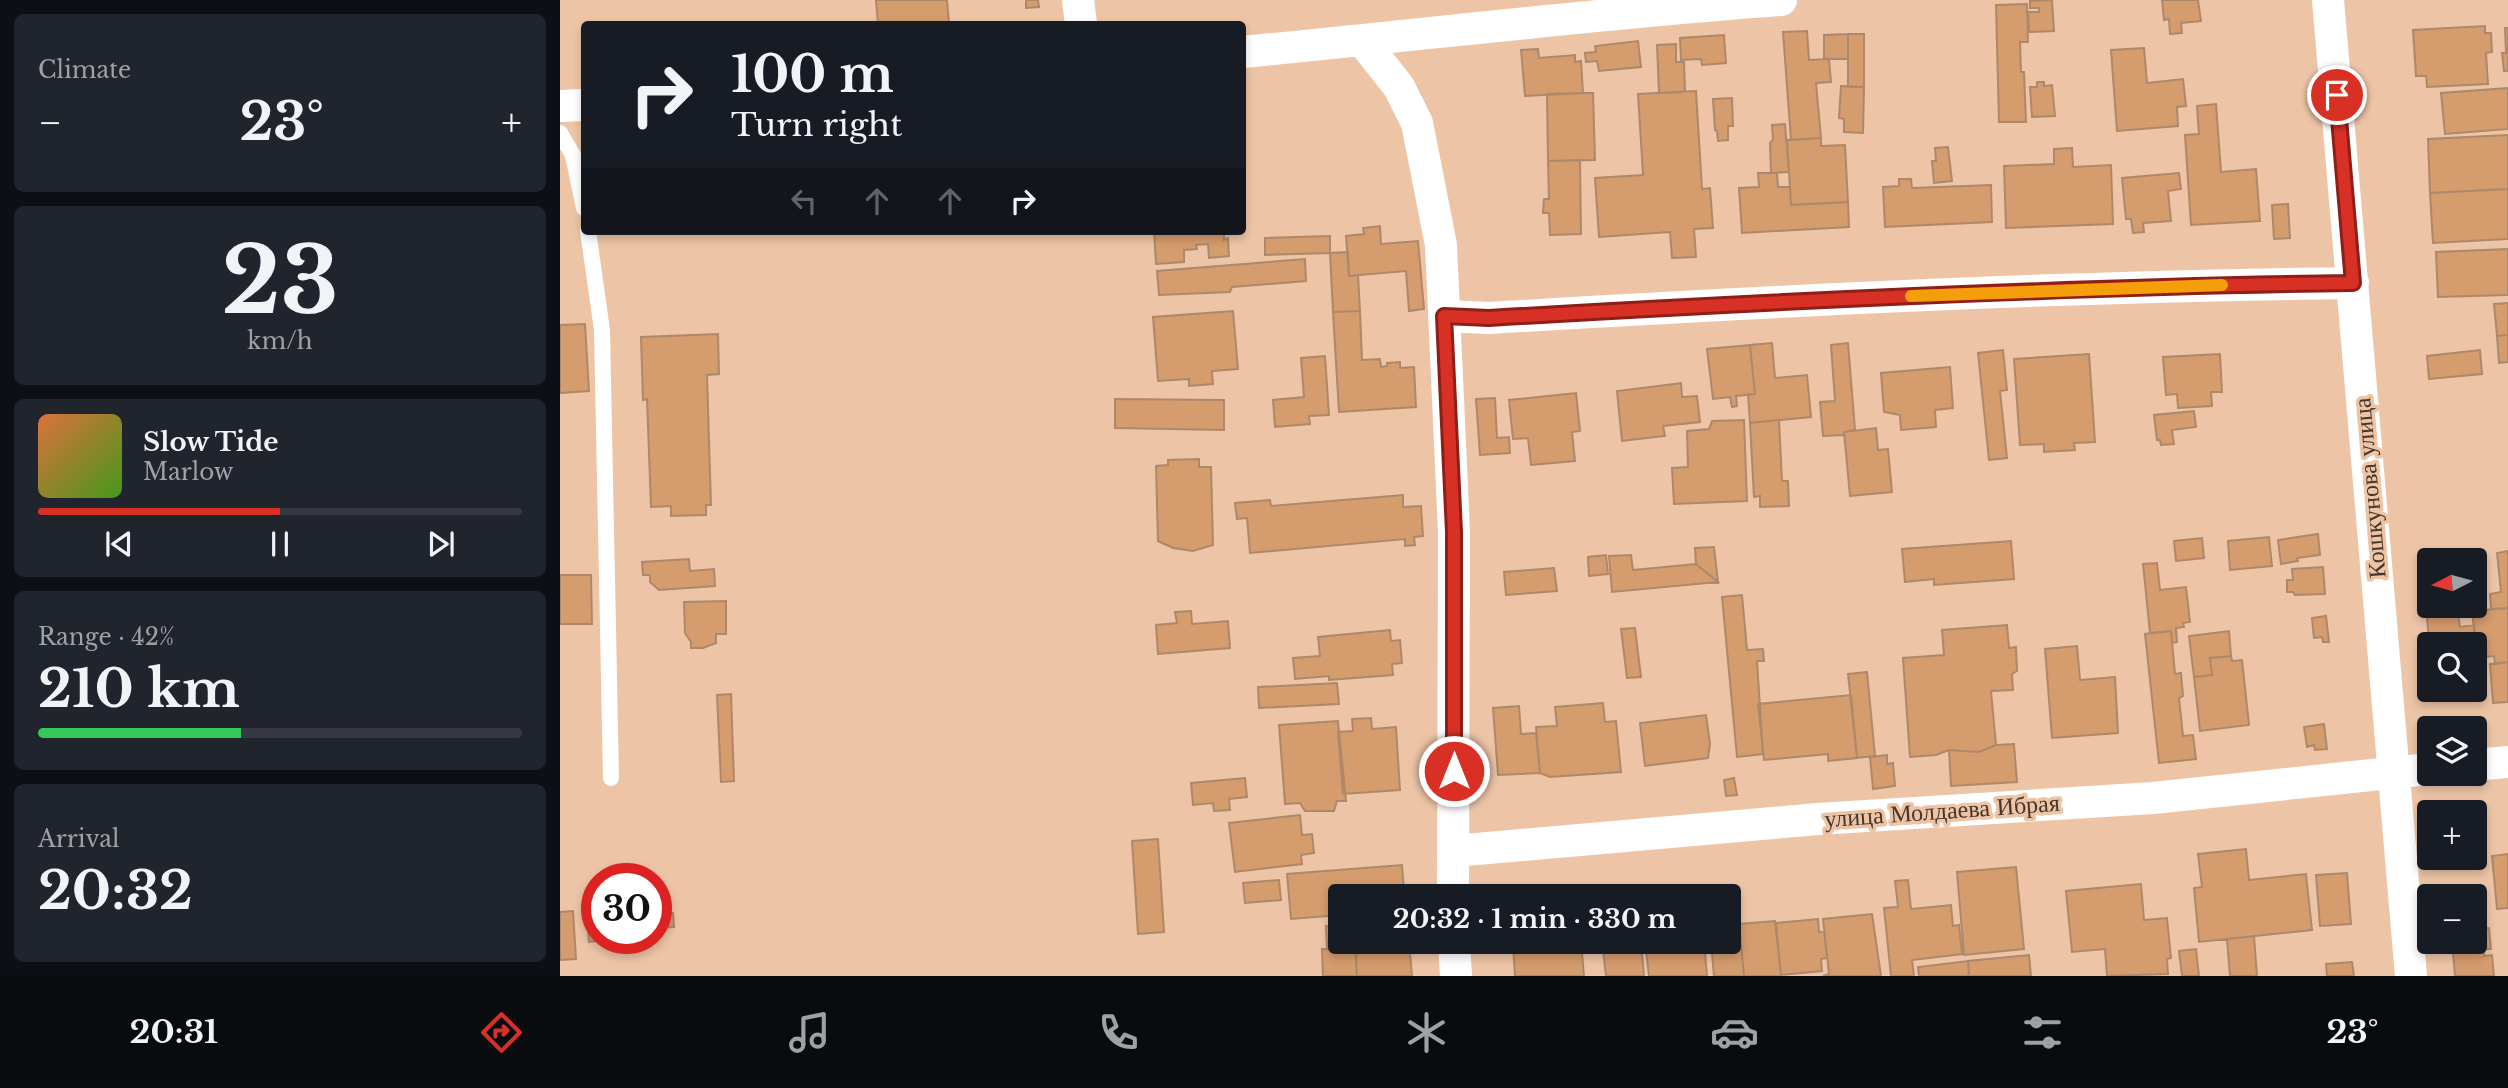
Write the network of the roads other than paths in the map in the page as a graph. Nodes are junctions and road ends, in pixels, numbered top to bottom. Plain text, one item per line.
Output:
1 (1079, 0) edge
2 (1781, 0) edge
3 (2328, 0) edge
4 (1081, 21) edge
5 (1362, 40) junction
6 (1246, 52) edge
7 (581, 105) edge
8 (560, 106) edge
9 (560, 133) edge
10 (581, 194) edge
11 (589, 235) edge
12 (2353, 283) junction
13 (1444, 316) junction
14 (2508, 762) edge
15 (2487, 764) edge
16 (2417, 770) edge
17 (2393, 772) junction
18 (611, 778) dead end
19 (1454, 851) junction
20 (1453, 884) edge
21 (1455, 954) edge
22 (1456, 976) edge
23 (2411, 976) edge

1 - 4 street
2 - 5 street
3 - 12 street, Кошкунова улица
5 - 6 street
5 - 13 street
7 - 8 street
9 - 10 lane
11 - 18 lane
12 - 13 street
12 - 17 street, Кошкунова улица
13 - 19 street
14 - 15 street
16 - 17 street, улица Молдаева Ибрая
17 - 19 street, улица Молдаева Ибрая
17 - 23 street, Кошкунова улица
19 - 20 street
21 - 22 street

